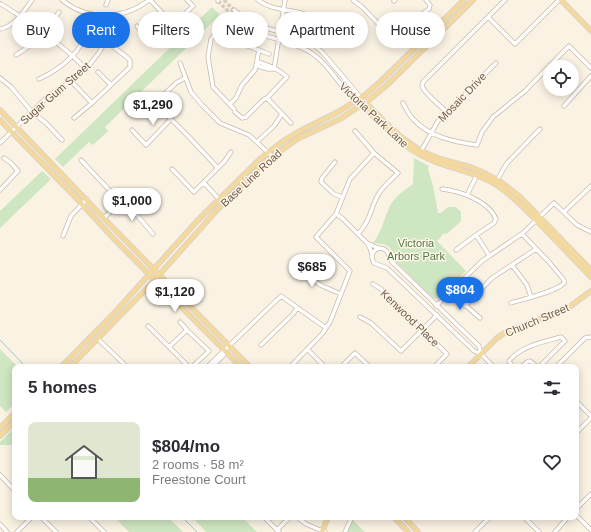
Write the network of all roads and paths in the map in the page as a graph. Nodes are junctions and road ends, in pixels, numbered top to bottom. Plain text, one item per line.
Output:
1 (32, 0) edge
2 (62, 0) edge
3 (108, 0) edge
4 (149, 0) edge
5 (187, 0) edge
6 (258, 0) edge
7 (285, 0) edge
8 (352, 0) edge
9 (426, 0) edge
10 (464, 0) edge
11 (473, 0) edge
12 (506, 0) edge
13 (560, 0) edge
14 (1, 4) dead end
15 (106, 5) dead end
16 (234, 10) tunnel mouth
17 (283, 10) junction
18 (14, 12) edge
19 (22, 12) edge
20 (84, 12) edge
21 (125, 12) edge
22 (161, 12) edge
23 (186, 12) edge
24 (296, 12) edge
25 (425, 12) edge
26 (488, 17) junction
27 (445, 19) edge
28 (376, 21) edge
29 (12, 24) edge
30 (136, 26) dead end
31 (445, 27) edge
32 (138, 28) edge
33 (0, 29) edge
34 (591, 31) edge
35 (276, 34) edge
36 (212, 38) edge
37 (27, 48) edge
38 (62, 48) edge
39 (78, 48) edge
40 (102, 48) edge
41 (114, 48) edge
42 (254, 48) edge
43 (277, 48) edge
44 (301, 48) edge
45 (317, 48) edge
46 (416, 48) edge
47 (423, 48) edge
48 (259, 50) junction
49 (269, 54) dead end
50 (16, 55) dead end
51 (72, 55) junction
52 (180, 63) dead end
53 (496, 63) dead end
54 (257, 64) junction
55 (591, 68) edge
56 (86, 69) junction
57 (274, 69) junction
58 (98, 72) dead end
59 (591, 76) edge
60 (0, 78) edge
61 (39, 78) dead end
62 (185, 78) junction
63 (71, 81) junction
64 (111, 85) junction
65 (267, 98) junction
66 (358, 99) junction
67 (92, 103) junction
68 (403, 103) dead end
69 (230, 104) junction
70 (364, 104) junction
71 (564, 106) dead end
72 (0, 110) edge
73 (32, 112) junction
74 (447, 112) junction
75 (282, 114) junction
76 (74, 118) dead end
77 (172, 119) junction
78 (0, 120) edge
79 (291, 123) dead end
80 (16, 127) junction
81 (540, 129) dead end
82 (132, 130) dead end
83 (355, 131) dead end
84 (12, 132) junction
85 (432, 132) junction
86 (62, 140) dead end
87 (260, 140) dead end
88 (0, 143) edge
89 (231, 152) dead end
90 (267, 152) junction
91 (374, 153) junction
92 (420, 153) junction
93 (272, 156) junction
94 (4, 158) dead end
95 (82, 160) dead end
96 (335, 162) dead end
97 (218, 168) junction
98 (172, 169) dead end
99 (477, 175) junction
100 (497, 180) junction
101 (204, 183) junction
102 (591, 186) edge
103 (442, 189) dead end
104 (0, 190) edge
105 (467, 195) junction
106 (342, 197) junction
107 (87, 199) junction
108 (219, 199) junction
109 (121, 201) junction
110 (215, 203) junction
111 (82, 204) junction
112 (564, 212) junction
113 (336, 214) junction
114 (104, 218) junction
115 (538, 219) junction
116 (202, 226) junction
117 (591, 232) edge
118 (153, 234) dead end
119 (358, 234) junction
120 (522, 234) junction
121 (476, 235) junction
122 (63, 236) dead end
123 (367, 243) junction
124 (380, 248) junction
125 (536, 249) junction
126 (456, 250) dead end
127 (489, 255) junction
128 (372, 256) junction
129 (294, 263) dead end
130 (512, 265) junction
131 (154, 270) junction
132 (591, 270) edge
133 (150, 275) junction
134 (159, 275) junction
135 (591, 277) edge
136 (154, 280) junction
137 (373, 284) dead end
138 (591, 291) edge
139 (450, 292) junction
140 (341, 294) junction
141 (531, 297) junction
142 (511, 303) dead end
143 (436, 306) junction
144 (465, 306) junction
145 (297, 308) junction
146 (437, 315) junction
147 (360, 316) dead end
148 (480, 318) dead end
149 (180, 322) dead end
150 (148, 326) dead end
151 (326, 328) junction
152 (187, 330) junction
153 (422, 330) junction
154 (590, 337) edge
155 (98, 339) junction
156 (261, 345) dead end
157 (230, 346) junction
158 (169, 347) junction
159 (307, 349) junction
160 (225, 351) junction
161 (481, 354) junction
162 (64, 364) edge
163 (73, 364) edge
164 (124, 364) edge
165 (186, 364) edge
166 (195, 364) edge
167 (210, 364) edge
168 (214, 364) edge
169 (238, 364) edge
170 (247, 364) edge
171 (293, 364) edge
172 (322, 364) edge
173 (344, 364) edge
174 (367, 364) edge
175 (437, 364) edge
176 (471, 364) edge
177 (491, 364) edge
178 (511, 364) edge
179 (525, 364) edge
180 (534, 364) edge
181 (541, 364) edge
182 (559, 364) edge
183 (579, 404) edge
184 (12, 416) edge
185 (591, 417) edge
186 (12, 424) edge
187 (0, 428) edge
188 (579, 430) edge
189 (0, 436) edge
190 (0, 475) edge
191 (12, 488) edge
192 (591, 494) edge
193 (579, 506) edge
194 (579, 518) edge
195 (29, 520) edge
196 (44, 520) edge
197 (92, 520) edge
198 (267, 520) edge
199 (287, 520) edge
200 (301, 520) edge
201 (327, 520) edge
202 (351, 520) edge
203 (397, 520) edge
204 (407, 520) edge
205 (487, 520) edge
206 (527, 520) edge
207 (565, 520) edge
208 (0, 524) edge
209 (591, 530) edge
210 (278, 531) edge
211 (8, 532) edge
212 (17, 532) edge
213 (56, 532) edge
214 (104, 532) edge
215 (323, 532) edge
216 (345, 532) edge
217 (408, 532) edge
218 (418, 532) edge
219 (475, 532) edge
220 (539, 532) edge
221 (555, 532) edge

1 - 19 street
2 - 20 street
3 - 15 street
4 - 21 street
4 - 22 street
5 - 23 street
6 - 17 street
7 - 17 street
8 - 28 street
9 - 25 street
10 - 27 main road, Base Line Road
11 - 31 main road, Base Line Road
12 - 26 street
13 - 26 street
13 - 34 main road
14 - 18 street
16 - 35 street, Victoria Park Lane
17 - 24 street
26 - 74 street
29 - 33 street
30 - 32 street
36 - 69 street
37 - 50 street
38 - 51 street
39 - 51 street
40 - 56 street, Sugar Gum Street
41 - 64 street
42 - 48 street
43 - 57 street
44 - 66 street, Victoria Park Lane
45 - 66 street, Victoria Park Lane
46 - 66 main road, Base Line Road
47 - 70 main road, Base Line Road
48 - 49 street
48 - 54 street
51 - 56 street
51 - 61 street
52 - 62 street
53 - 74 street, Mosaic Drive
54 - 57 street
54 - 69 street
55 - 85 street
56 - 63 street, Sugar Gum Street
57 - 65 street
58 - 64 street
59 - 71 street
60 - 73 street
62 - 77 street
62 - 90 street
63 - 67 street
63 - 73 street, Sugar Gum Street
64 - 67 street
65 - 69 street
65 - 75 street
66 - 70 main road, Victoria Park Lane
66 - 90 main road, Base Line Road
67 - 76 street
68 - 85 street
70 - 92 main road, Victoria Park Lane
70 - 93 main road, Base Line Road
72 - 80 main road
73 - 80 street, Sugar Gum Street
73 - 86 street
74 - 85 street, Mosaic Drive
75 - 79 street
75 - 87 street
77 - 82 street
77 - 97 street
78 - 84 main road
80 - 84 street, Sugar Gum Street
80 - 107 main road
81 - 100 street
83 - 91 street
84 - 88 street, Sugar Gum Street
84 - 111 main road
85 - 92 street, Mosaic Drive
89 - 97 street
90 - 93 street
90 - 108 main road, Base Line Road
91 - 106 street
91 - 119 street
92 - 99 main road, Victoria Park Lane
92 - 100 main road, Victoria Park Lane
93 - 116 main road, Base Line Road
94 - 104 street
95 - 109 street
96 - 106 street
97 - 101 street
98 - 101 street
99 - 105 street
99 - 115 main road, Victoria Park Lane
100 - 115 main road, Victoria Park Lane
101 - 108 street
102 - 112 street
103 - 105 street
105 - 121 street
106 - 113 street
107 - 111 street
107 - 114 main road
108 - 110 main road, Base Line Road
109 - 114 street
109 - 118 street
110 - 116 main road
110 - 131 main road, Base Line Road
111 - 122 street
111 - 133 main road
112 - 115 street
112 - 117 street
113 - 119 street
113 - 140 street
114 - 131 main road
115 - 120 street
115 - 132 main road, Victoria Park Lane
115 - 135 main road, Victoria Park Lane
116 - 134 main road, Base Line Road
119 - 123 street
120 - 125 street
120 - 127 street
121 - 126 street
121 - 127 street
123 - 124 street
123 - 128 street
124 - 128 street
124 - 143 street
125 - 130 street
125 - 141 street
127 - 139 street
128 - 146 street
129 - 140 street
130 - 141 street
130 - 144 street
131 - 133 main road, Base Line Road
131 - 134 main road
133 - 136 main road
133 - 162 main road, Base Line Road
134 - 136 main road, Base Line Road
134 - 157 main road
136 - 155 main road, Base Line Road
136 - 160 main road
137 - 153 street, Kenwood Place
138 - 161 main road, Church Street
139 - 143 street
139 - 144 street
140 - 151 street
141 - 142 street
143 - 161 street
144 - 148 street
145 - 151 street
145 - 156 street
145 - 157 street
146 - 153 street
146 - 161 street
147 - 153 street
149 - 152 street
150 - 158 street
151 - 159 street
152 - 158 street
152 - 166 street
153 - 175 street, Kenwood Place
154 - 182 street
155 - 163 main road, Base Line Road
155 - 164 street
157 - 160 street
157 - 170 main road
158 - 165 street
159 - 171 street
159 - 172 street
160 - 167 street
160 - 168 street
160 - 169 main road
161 - 176 main road, Church Street
161 - 177 street
173 - 174 street
178 - 181 street
179 - 180 street
183 - 185 street
184 - 187 main road
185 - 188 street
186 - 189 main road
190 - 191 street
192 - 193 street
194 - 209 street
195 - 212 street
196 - 213 street
197 - 214 street
198 - 210 street
199 - 210 street
200 - 215 street
201 - 215 main road
202 - 216 street
203 - 217 main road
204 - 218 main road
205 - 219 street
206 - 220 street
207 - 221 street
208 - 211 street

